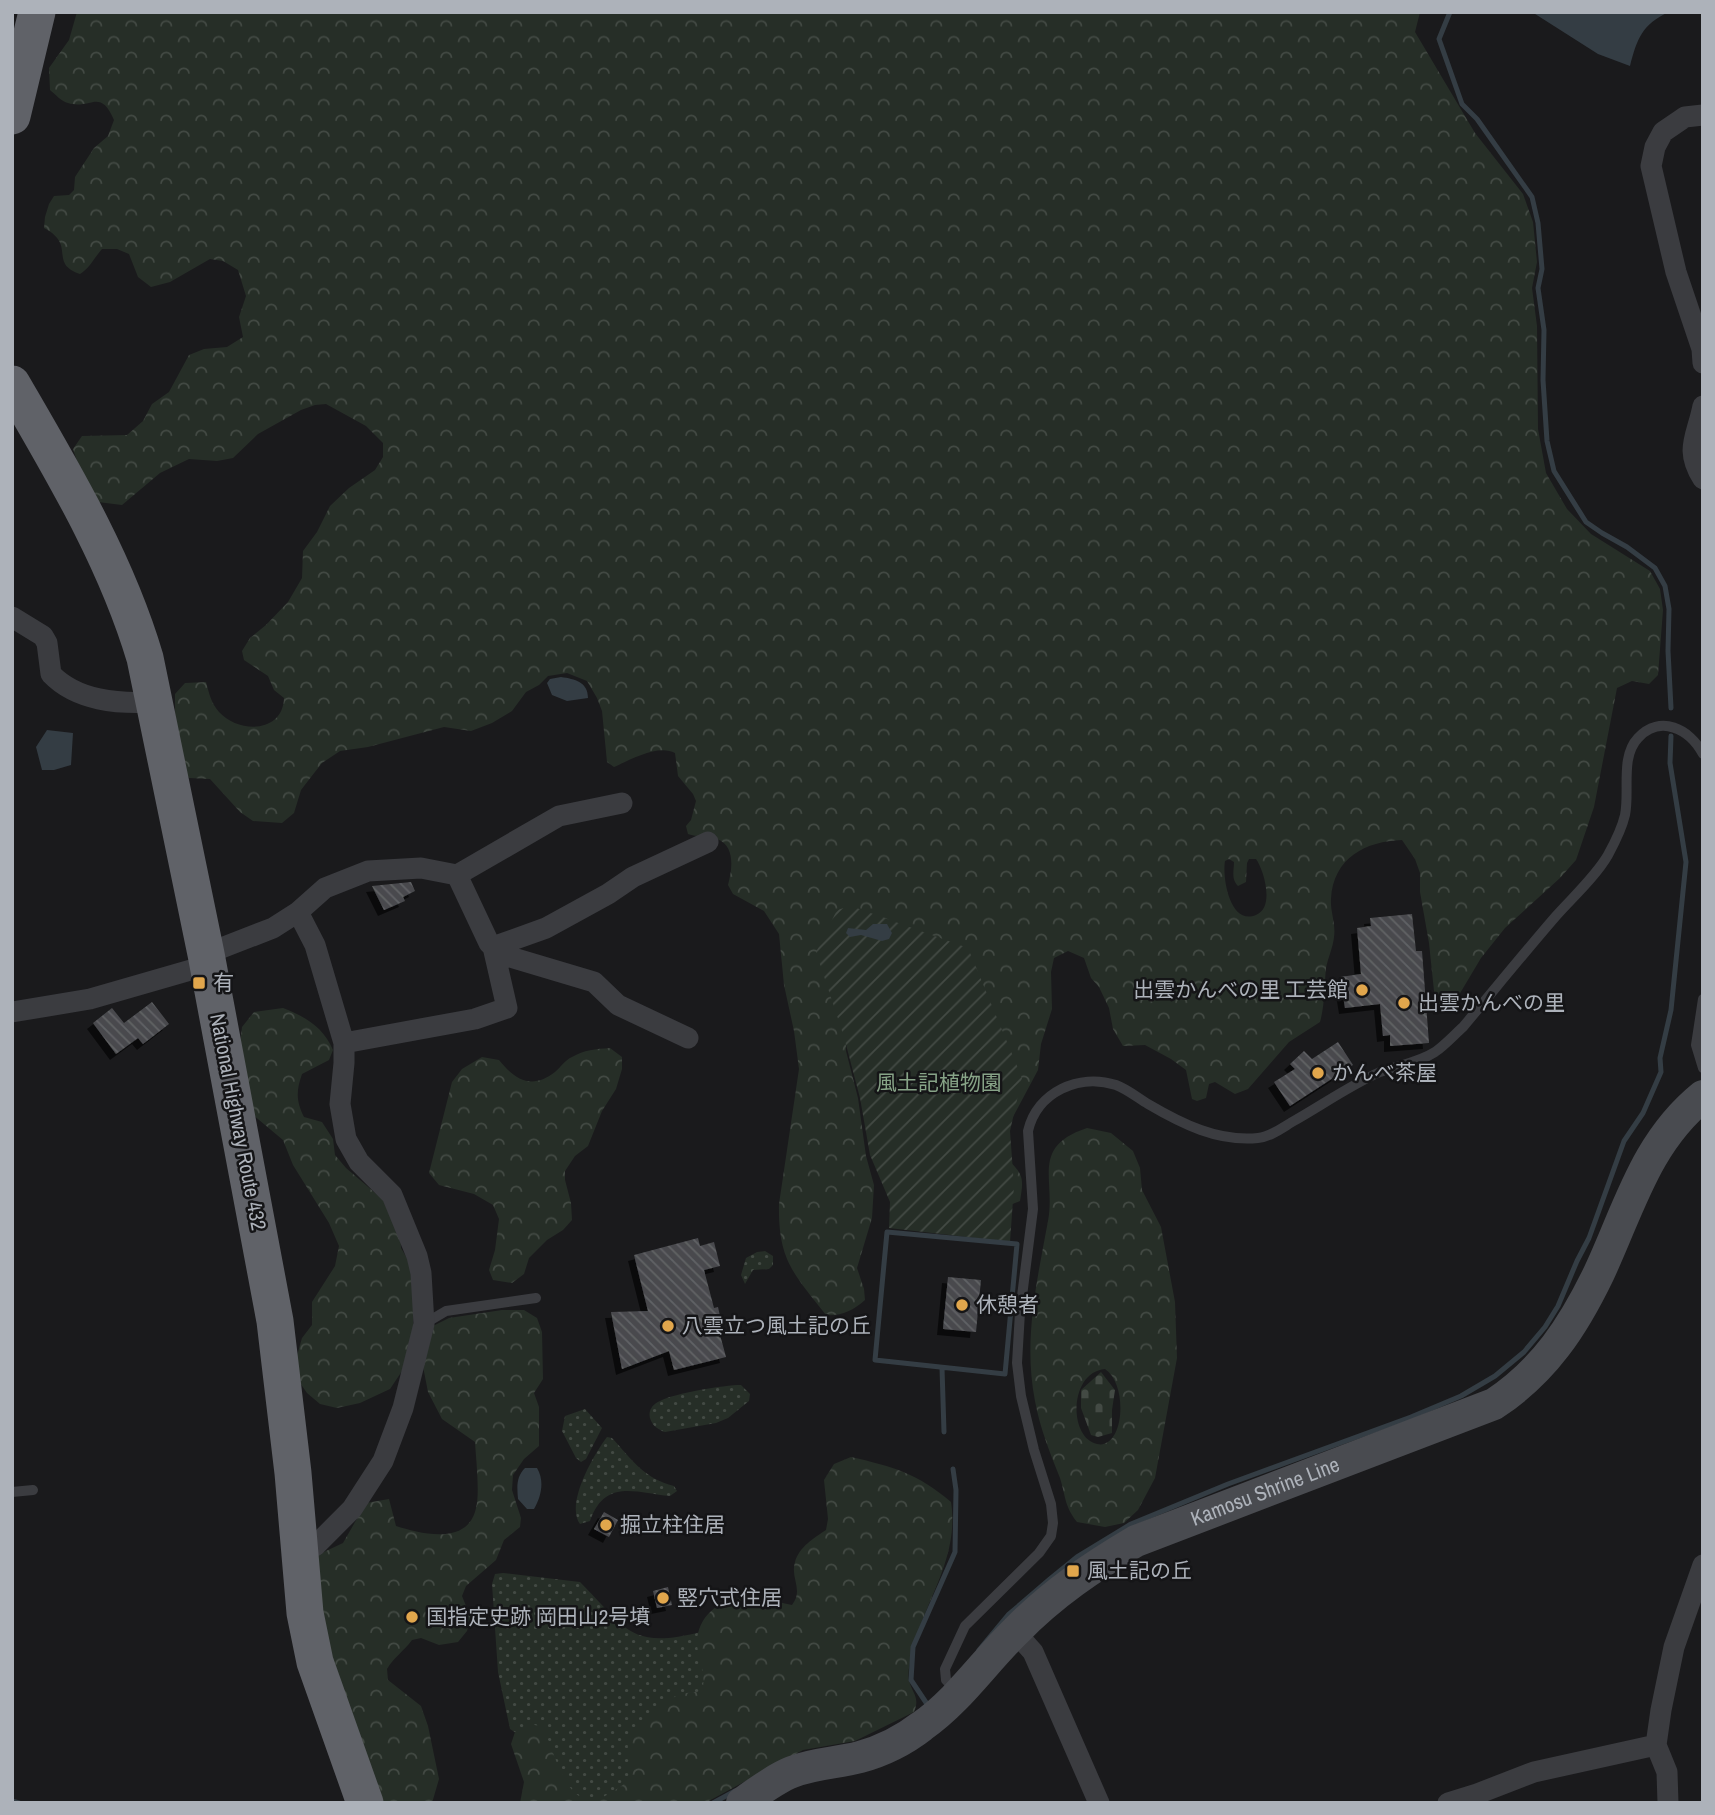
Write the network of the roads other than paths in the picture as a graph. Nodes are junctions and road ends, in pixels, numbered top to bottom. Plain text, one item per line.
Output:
1 (37, 12) edge
2 (1703, 115) edge
3 (12, 116) edge
4 (1703, 363) edge
5 (12, 384) edge
6 (1703, 406) edge
7 (23, 426) edge
8 (1703, 479) edge
9 (12, 617) edge
10 (154, 702) junction
11 (1703, 754) edge
12 (622, 803) dead end
13 (708, 842) dead end
14 (457, 874) junction
15 (298, 912) junction
16 (493, 947) junction
17 (207, 960) junction
18 (1703, 999) edge
19 (12, 1013) edge
20 (688, 1038) dead end
21 (344, 1043) junction
22 (1703, 1068) edge
23 (1703, 1096) edge
24 (536, 1298) dead end
25 (424, 1324) junction
26 (33, 1490) dead end
27 (12, 1492) edge
28 (299, 1549) junction
29 (1703, 1564) edge
30 (1015, 1632) junction
31 (959, 1693) junction
32 (1656, 1745) junction
33 (365, 1803) edge
34 (742, 1803) edge
35 (1099, 1803) edge
36 (1448, 1803) edge
37 (1668, 1803) edge

1 - 3 highway
2 - 4 street
5 - 7 highway, National Highway Route 432
6 - 8 street
7 - 10 highway, National Highway Route 432
9 - 10 street
10 - 17 highway, National Highway Route 432
11 - 31 lane
12 - 14 street
13 - 16 street
14 - 15 street
14 - 16 street
15 - 17 street
15 - 21 street
16 - 20 street
16 - 21 street
17 - 19 street
17 - 28 highway, National Highway Route 432
18 - 22 lane
21 - 25 street
23 - 30 main road, Kamosu Shrine Line
24 - 25 lane
25 - 28 street
26 - 27 lane
28 - 33 highway, National Highway Route 432
29 - 32 street
30 - 31 main road, Kamosu Shrine Line
30 - 35 street
31 - 34 main road, Kamosu Shrine Line
32 - 36 street
32 - 37 street

